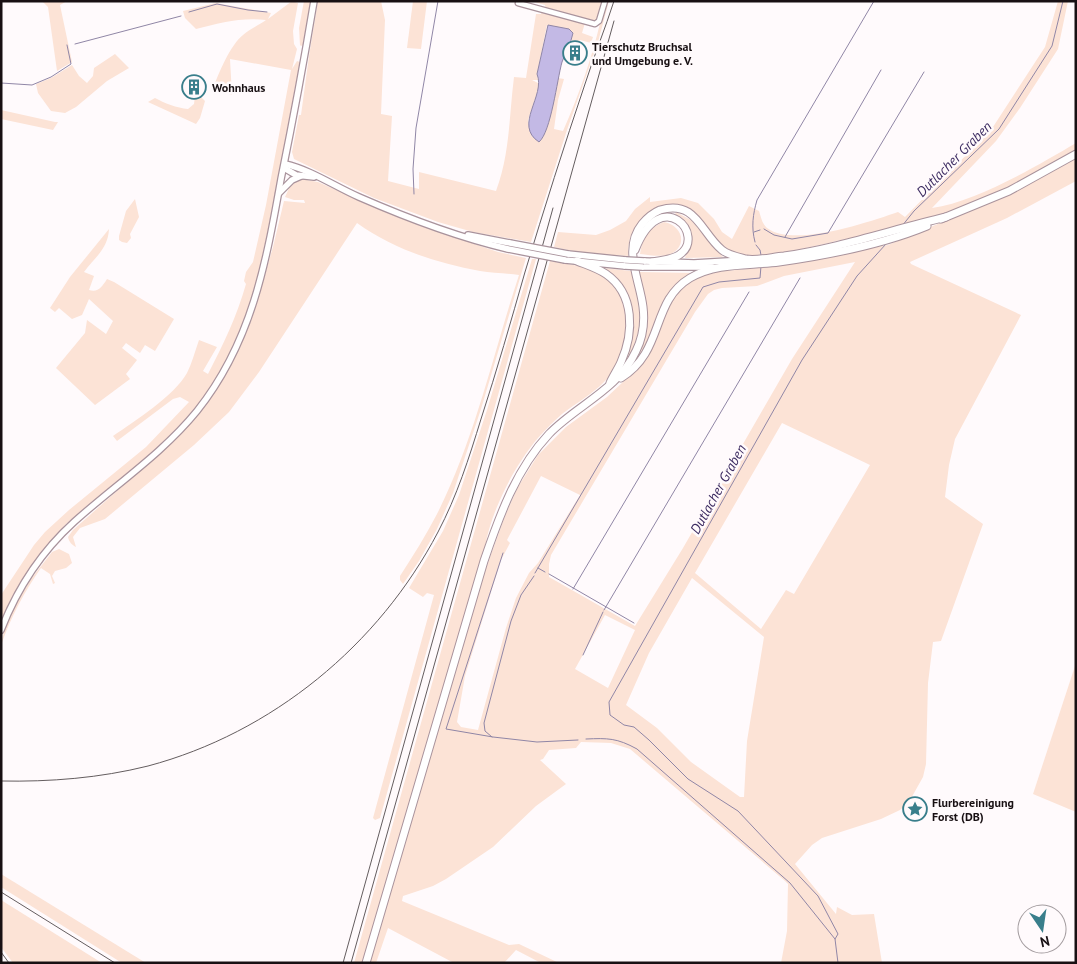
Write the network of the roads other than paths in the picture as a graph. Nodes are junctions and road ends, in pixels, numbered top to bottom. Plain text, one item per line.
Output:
1 (314, 1) edge
2 (605, 1) edge
3 (518, 3) dead end
4 (1076, 154) edge
5 (284, 166) junction
6 (301, 176) junction
7 (318, 178) junction
8 (279, 193) junction
9 (946, 217) junction
10 (633, 255) junction
11 (567, 257) junction
12 (779, 259) junction
13 (577, 261) junction
14 (753, 261) junction
15 (652, 262) junction
16 (625, 263) junction
17 (643, 264) junction
18 (718, 267) junction
19 (614, 382) junction
20 (606, 389) junction
21 (1, 630) edge
22 (366, 963) edge

1 - 5 main road
2 - 3 street
4 - 9 main road
5 - 6 main road
5 - 7 main road
5 - 8 main road
6 - 7 main road
6 - 8 main road
7 - 11 main road, bridge
8 - 21 main road
9 - 12 main road
9 - 12 main road
10 - 14 main road
10 - 15 main road
10 - 19 main road
11 - 13 main road
11 - 16 main road
12 - 14 main road
13 - 16 main road
13 - 20 main road
14 - 15 main road
14 - 18 main road
15 - 17 main road
16 - 17 main road, bridge
17 - 18 main road
18 - 19 main road
19 - 20 main road
20 - 22 main road

